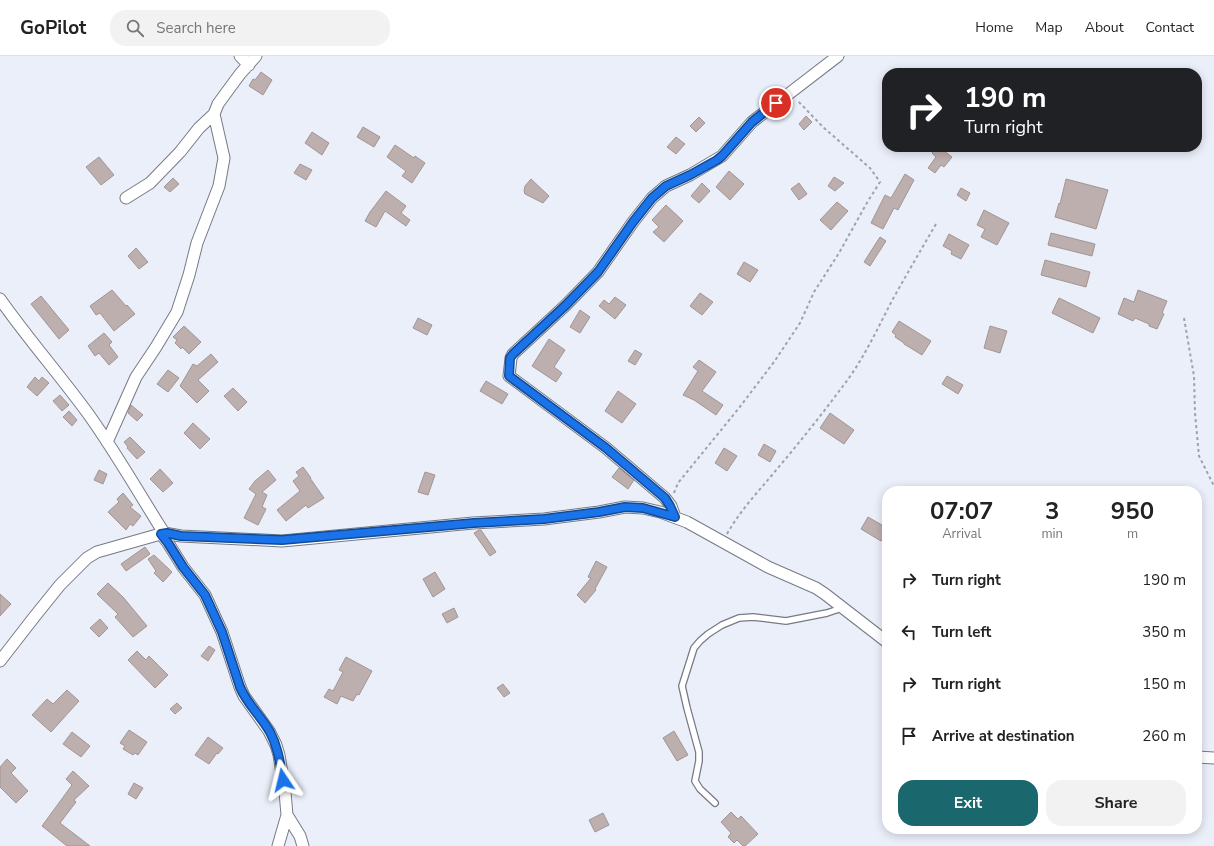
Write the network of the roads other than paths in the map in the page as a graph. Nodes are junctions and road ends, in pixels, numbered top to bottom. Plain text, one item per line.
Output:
1 (240, 56) edge
2 (256, 56) edge
3 (838, 56) edge
4 (249, 65) junction
5 (214, 114) junction
6 (126, 198) dead end
7 (0, 299) edge
8 (107, 442) junction
9 (675, 517) junction
10 (162, 534) junction
11 (842, 608) junction
12 (882, 638) edge
13 (0, 661) edge
14 (1202, 757) edge
15 (1214, 758) edge
16 (715, 802) dead end
17 (287, 815) junction
18 (278, 846) edge
19 (303, 846) edge

1 - 4 street
2 - 4 street
3 - 9 street
4 - 5 street
5 - 6 street
5 - 8 street
7 - 8 street
8 - 10 street
9 - 10 street
9 - 11 street
10 - 13 street
10 - 17 street
11 - 12 street
11 - 16 lane
14 - 15 street
17 - 18 street
17 - 19 street

